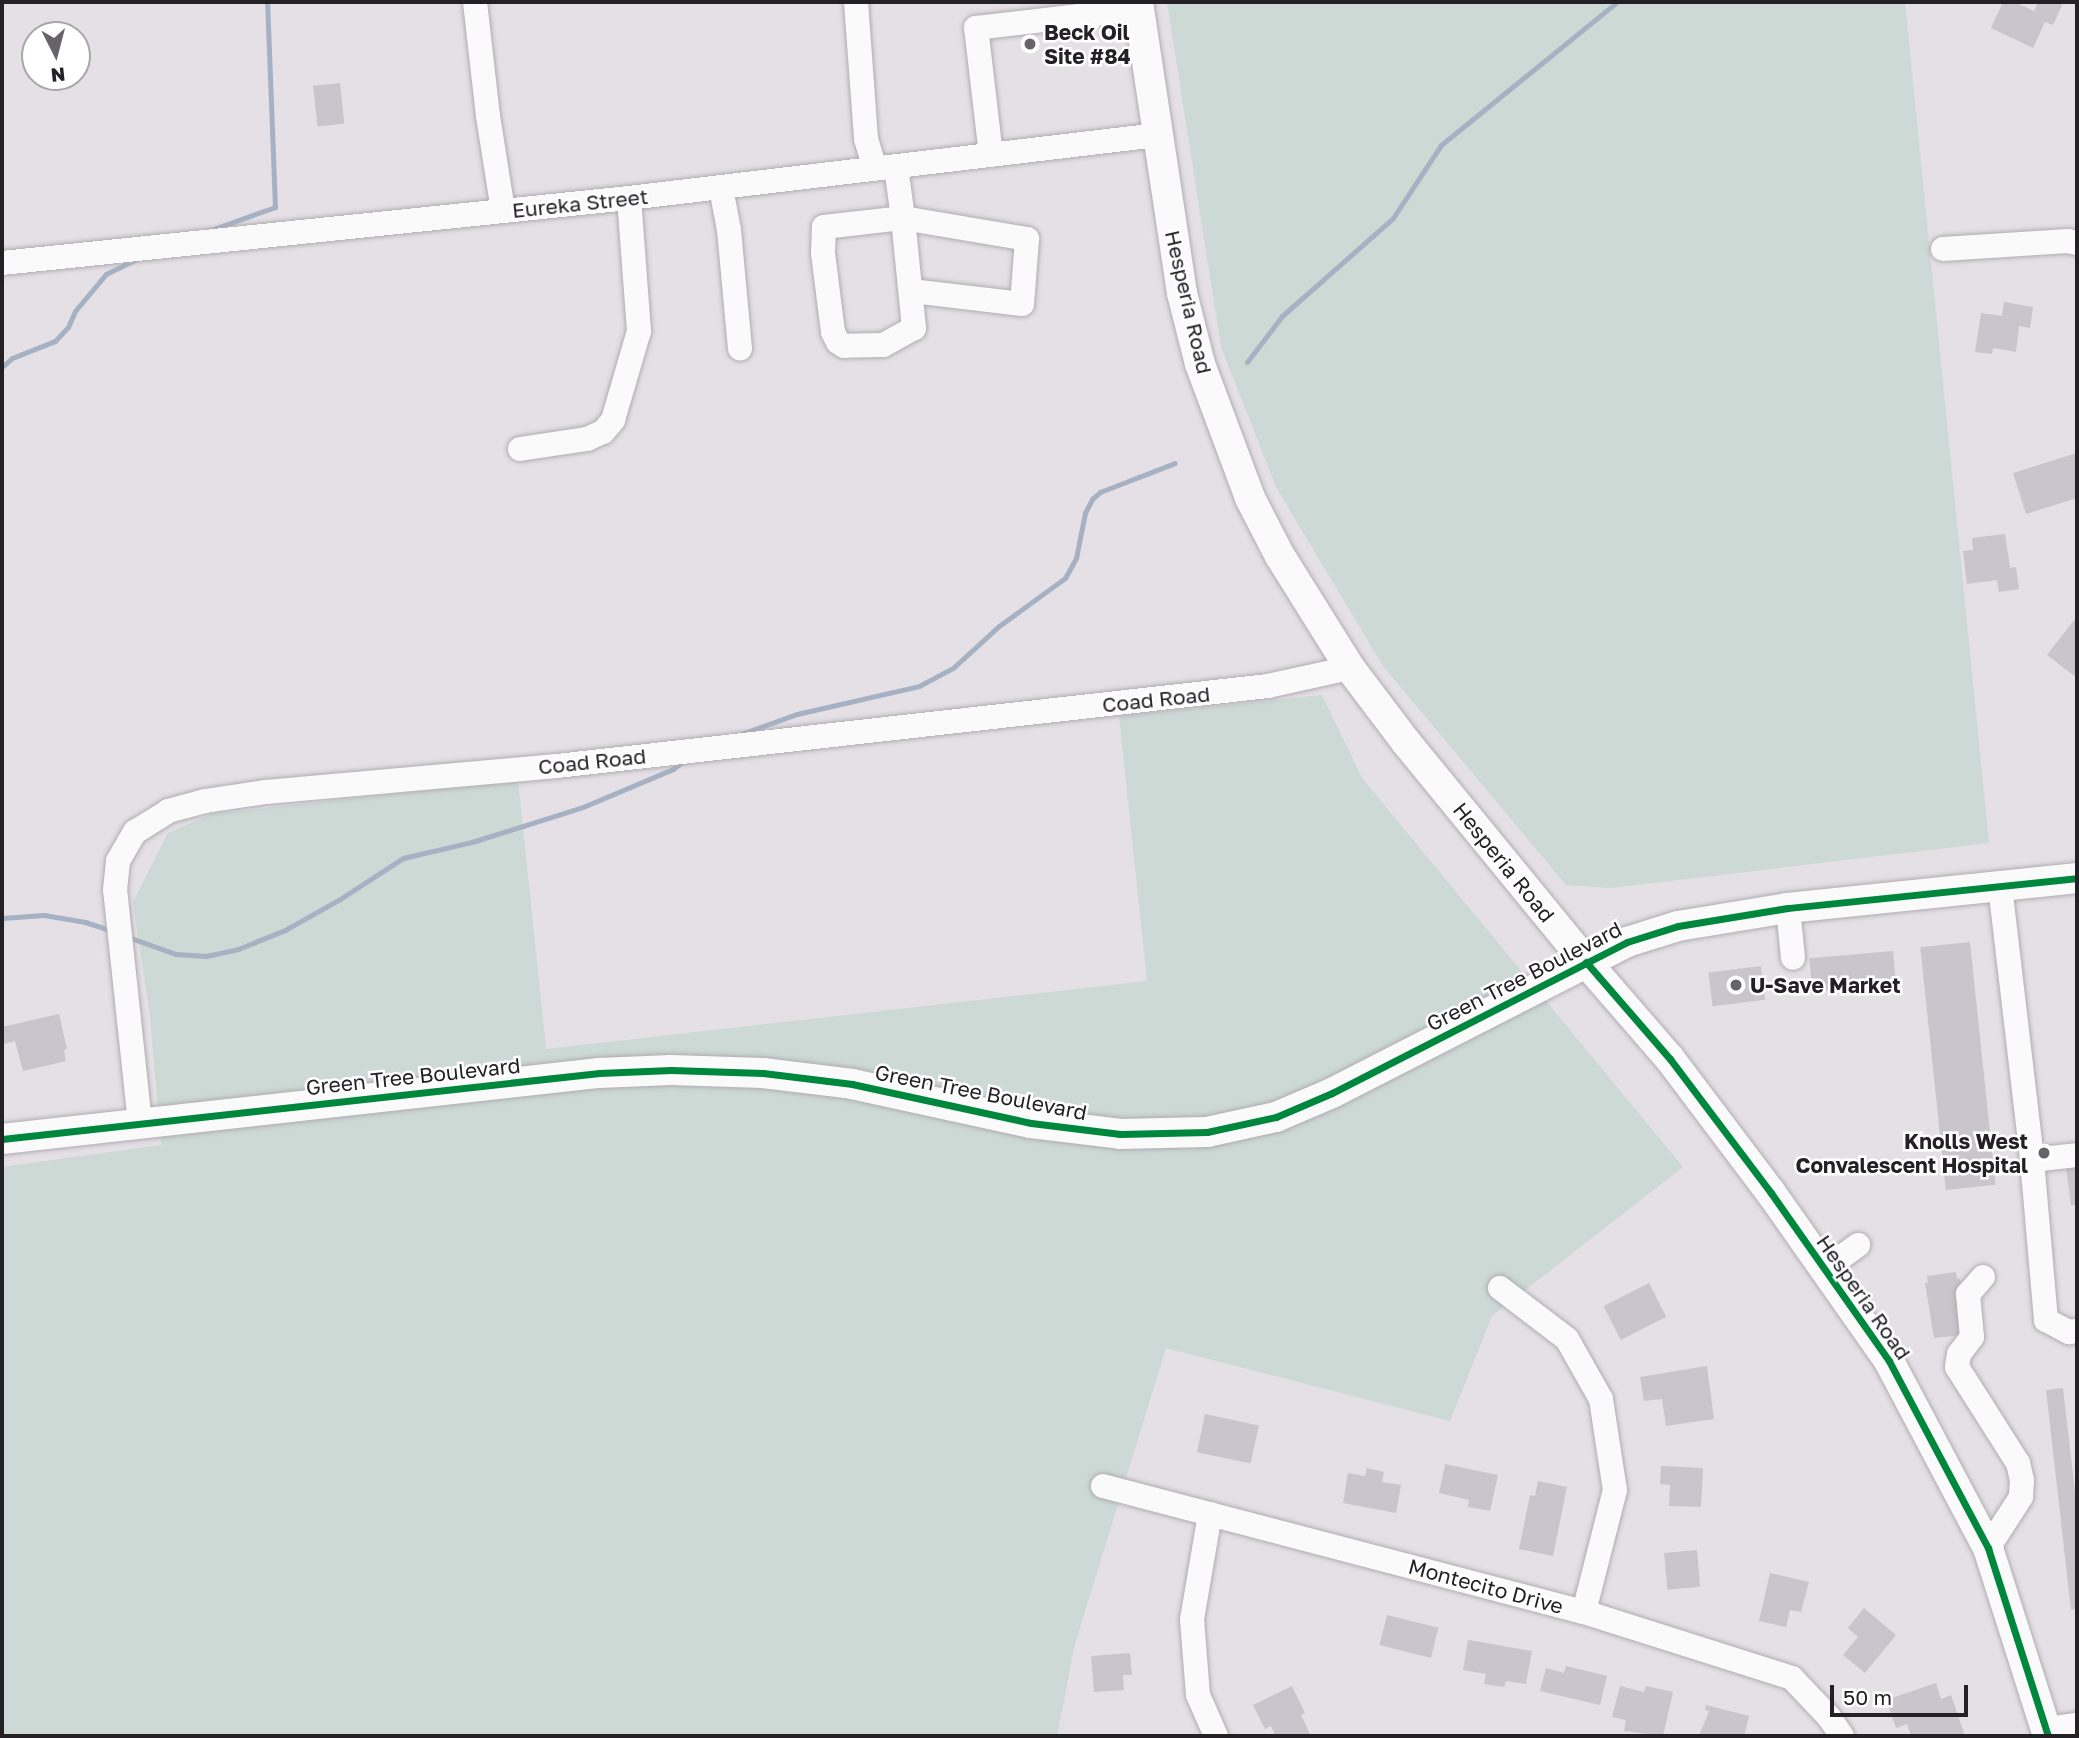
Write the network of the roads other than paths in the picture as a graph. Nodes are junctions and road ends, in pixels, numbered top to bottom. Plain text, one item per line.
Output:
1 (475, 2) edge
2 (856, 2) edge
3 (1138, 5) edge
4 (1157, 135) junction
5 (991, 155) junction
6 (885, 168) junction
7 (721, 188) junction
8 (629, 198) junction
9 (503, 211) junction
10 (903, 218) junction
11 (2077, 243) edge
12 (1943, 249) dead end
13 (2, 263) edge
14 (911, 291) junction
15 (740, 348) dead end
16 (520, 449) dead end
17 (1350, 668) junction
18 (2077, 878) edge
19 (2000, 886) junction
20 (1788, 908) junction
21 (1793, 958) dead end
22 (1586, 962) junction
23 (141, 1123) junction
24 (2, 1139) edge
25 (2077, 1155) edge
26 (2032, 1160) junction
27 (1858, 1245) dead end
28 (1825, 1269) junction
29 (1983, 1276) dead end
30 (1500, 1288) dead end
31 (2077, 1331) edge
32 (1103, 1486) dead end
33 (1210, 1514) junction
34 (1988, 1548) junction
35 (1584, 1612) junction
36 (2077, 1725) edge
37 (2048, 1733) edge
38 (1216, 1736) edge
39 (1842, 1736) edge

1 - 9 street
2 - 6 street
3 - 4 main road, Hesperia Road
3 - 5 street
4 - 5 street, Eureka Street
4 - 17 main road, Hesperia Road
5 - 6 street, Eureka Street
6 - 7 street, Eureka Street
6 - 10 street
7 - 8 street, Eureka Street
7 - 15 street
8 - 9 street, Eureka Street
8 - 16 street
9 - 13 street, Eureka Street
10 - 14 street
10 - 14 street
10 - 14 street
11 - 12 street
17 - 22 main road, Hesperia Road
17 - 23 street, Coad Road
18 - 19 main road, Green Tree Boulevard
19 - 20 main road, Green Tree Boulevard
19 - 26 street
20 - 21 street
20 - 22 main road, Green Tree Boulevard
22 - 23 main road, Green Tree Boulevard
22 - 28 main road, Hesperia Road
23 - 24 main road, Green Tree Boulevard
25 - 26 street
26 - 31 street
27 - 28 street
28 - 34 main road, Hesperia Road
29 - 34 street
30 - 35 street
32 - 33 street, Montecito Drive
33 - 35 street, Montecito Drive
33 - 38 street
34 - 37 main road, Hesperia Road
35 - 39 street, Montecito Drive
36 - 37 street

